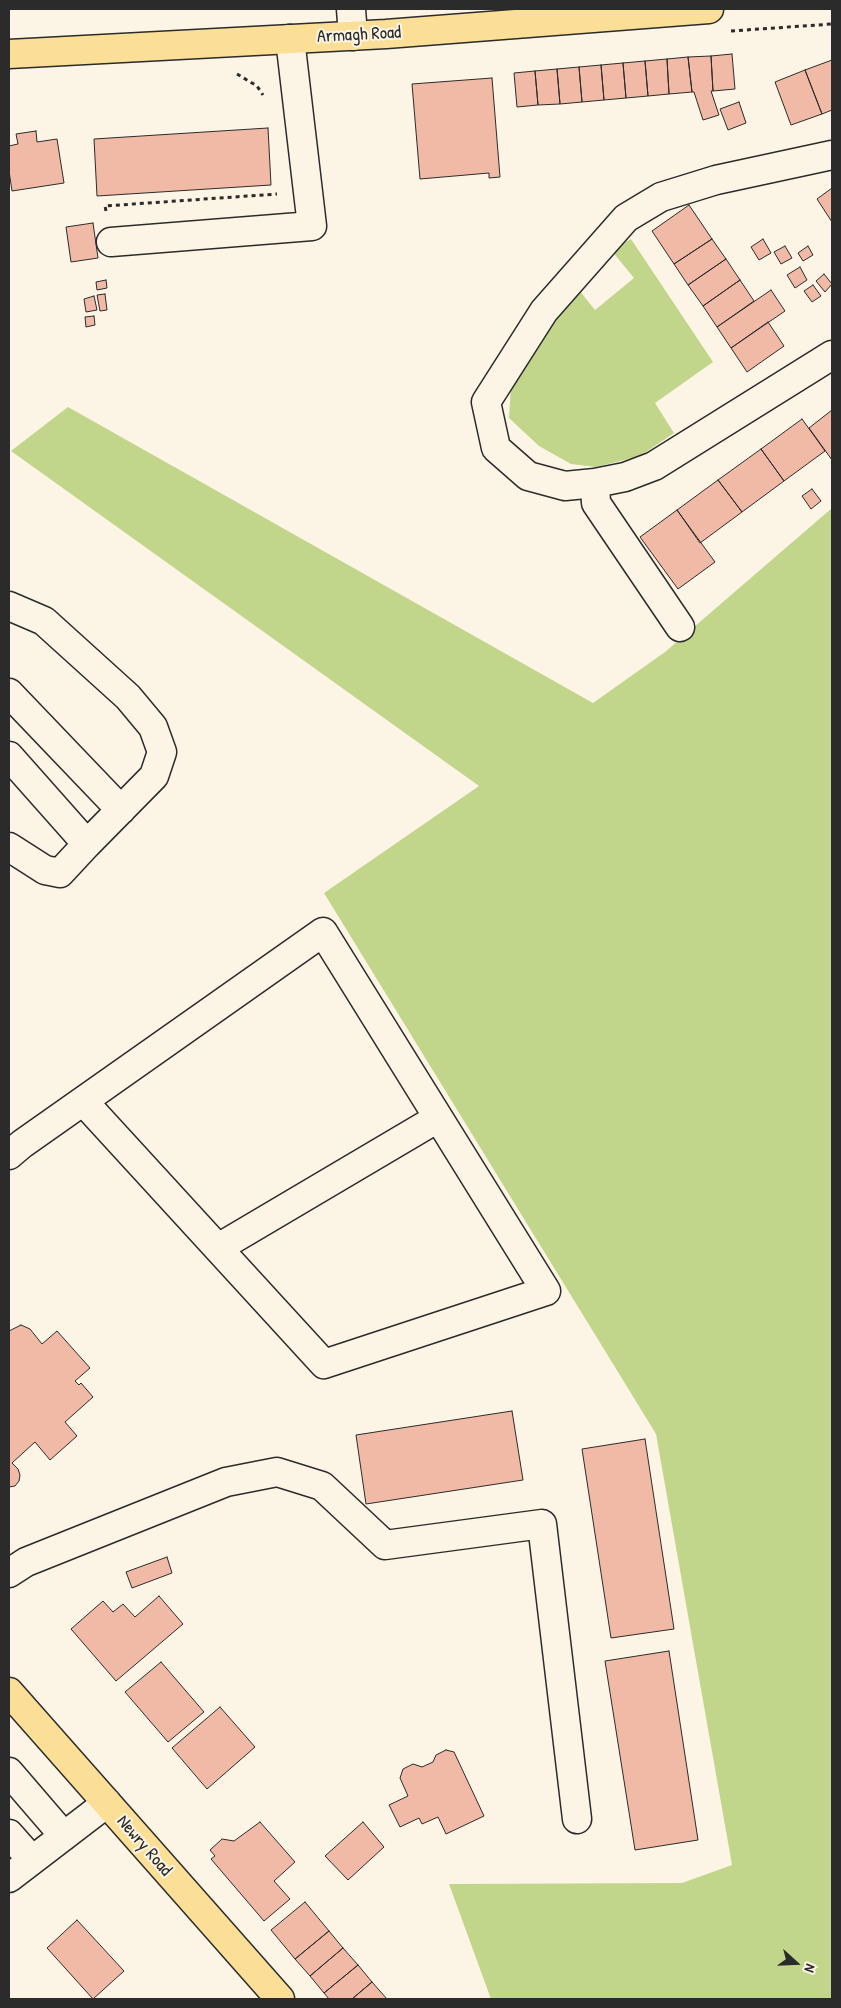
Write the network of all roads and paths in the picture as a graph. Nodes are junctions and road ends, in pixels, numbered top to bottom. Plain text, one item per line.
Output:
1 (351, 9) edge
2 (709, 9) edge
3 (353, 36) junction
4 (290, 39) junction
5 (9, 54) edge
6 (234, 72) dead end
7 (266, 98) dead end
8 (832, 155) edge
9 (277, 185) dead end
10 (111, 242) joint
11 (832, 355) edge
12 (595, 483) junction
13 (9, 606) edge
14 (680, 627) dead end
15 (9, 693) edge
16 (9, 756) edge
17 (121, 810) junction
18 (87, 844) junction
19 (9, 847) edge
20 (83, 1101) junction
21 (438, 1118) junction
22 (9, 1155) edge
23 (218, 1248) junction
24 (9, 1573) edge
25 (9, 1692) edge
26 (9, 1772) edge
27 (107, 1803) junction
28 (577, 1819) dead end
29 (9, 1834) edge
30 (64, 1836) junction
31 (32, 1860) junction
32 (9, 1878) edge
33 (280, 1999) edge

1 - 3 street
2 - 3 main road, Armagh Road
3 - 4 main road, Armagh Road
4 - 5 main road, Armagh Road
4 - 10 street
6 - 7 path
8 - 12 street
9 - 10 path
11 - 12 street
12 - 14 street
13 - 17 street
15 - 17 street
16 - 18 street
17 - 18 street
18 - 19 street
20 - 21 street
20 - 22 street
20 - 23 street
21 - 23 street
21 - 23 street
24 - 28 street
25 - 27 main road, Newry Road
26 - 30 street
27 - 30 street
27 - 33 main road, Newry Road
29 - 31 street
30 - 31 street
31 - 32 street

